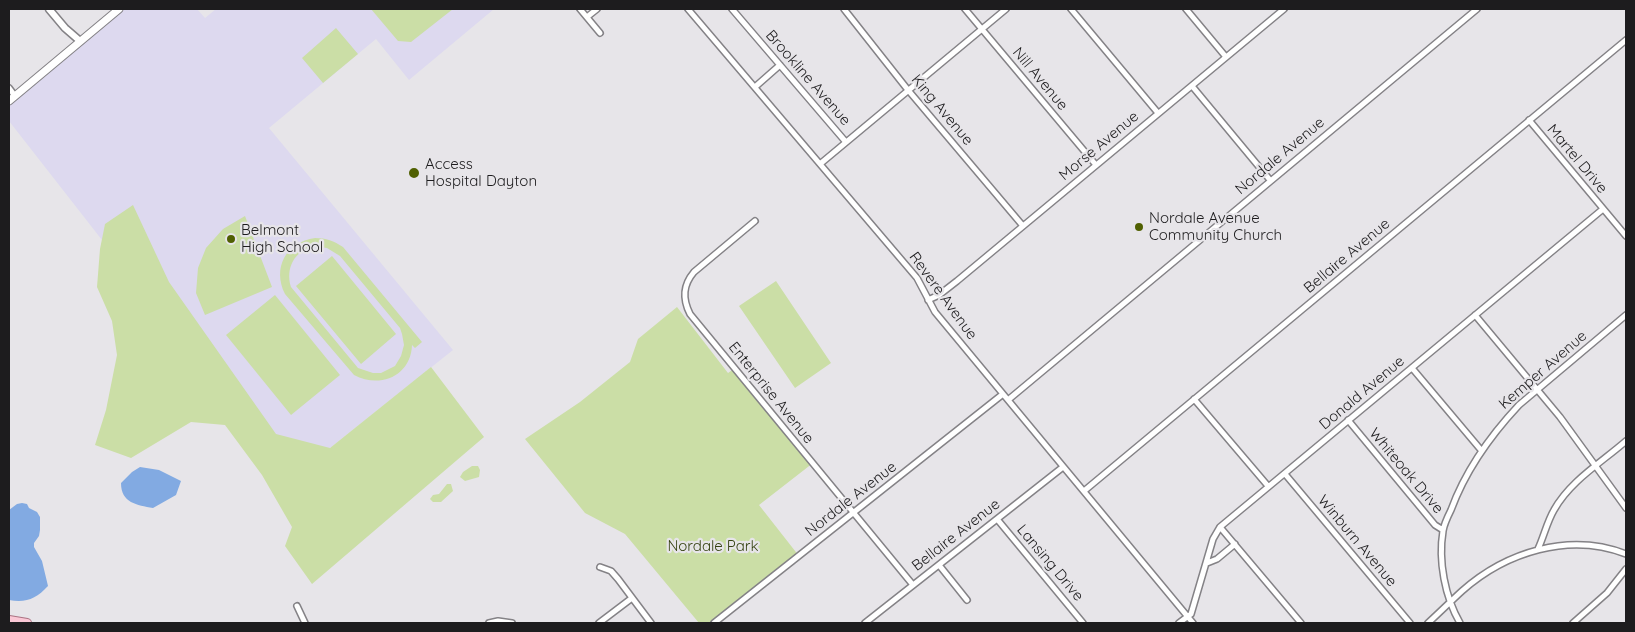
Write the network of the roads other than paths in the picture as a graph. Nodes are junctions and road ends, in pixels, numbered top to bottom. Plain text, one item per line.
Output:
1 (48, 9) edge
2 (119, 9) edge
3 (580, 9) edge
4 (597, 9) edge
5 (697, 9) edge
6 (732, 9) edge
7 (844, 9) edge
8 (965, 9) edge
9 (1006, 9) edge
10 (1070, 9) edge
11 (1186, 9) edge
12 (1284, 9) edge
13 (1477, 9) edge
14 (690, 11) edge
15 (587, 18) junction
16 (981, 29) junction
17 (600, 33) dead end
18 (1626, 40) edge
19 (80, 41) junction
20 (1226, 57) junction
21 (780, 65) junction
22 (1192, 86) junction
23 (754, 87) junction
24 (9, 88) edge
25 (908, 90) junction
26 (12, 98) edge
27 (1158, 113) junction
28 (1529, 120) junction
29 (845, 141) junction
30 (820, 164) junction
31 (1096, 165) junction
32 (1270, 180) junction
33 (1602, 209) junction
34 (755, 221) dead end
35 (1023, 226) junction
36 (1626, 236) edge
37 (928, 300) junction
38 (1475, 315) junction
39 (1626, 315) edge
40 (1412, 368) junction
41 (1537, 389) junction
42 (1003, 394) junction
43 (1194, 399) junction
44 (1008, 400) junction
45 (1348, 420) junction
46 (1626, 441) edge
47 (1481, 450) junction
48 (1063, 467) junction
49 (1596, 467) junction
50 (1285, 474) junction
51 (1268, 486) junction
52 (1084, 491) junction
53 (1626, 508) edge
54 (853, 513) junction
55 (997, 519) junction
56 (1220, 527) junction
57 (1443, 530) junction
58 (1235, 544) junction
59 (1538, 550) junction
60 (1626, 554) edge
61 (1207, 563) junction
62 (938, 565) junction
63 (600, 568) dead end
64 (1626, 569) edge
65 (913, 585) junction
66 (632, 598) junction
67 (967, 600) dead end
68 (1450, 603) junction
69 (297, 606) dead end
70 (1187, 617) junction
71 (9, 620) edge
72 (27, 623) edge
73 (304, 623) edge
74 (489, 623) edge
75 (512, 623) edge
76 (599, 623) edge
77 (651, 623) edge
78 (714, 623) edge
79 (865, 623) edge
80 (1083, 623) edge
81 (1179, 623) edge
82 (1193, 623) edge
83 (1301, 623) edge
84 (1410, 623) edge
85 (1428, 623) edge
86 (1460, 623) edge
87 (1573, 623) edge

1 - 19 street
2 - 19 main road
3 - 15 street
4 - 15 street
5 - 14 street
6 - 21 street, Brookline Avenue
7 - 25 street, King Avenue
8 - 16 street, Nill Avenue
9 - 16 street
10 - 27 street
11 - 20 street
12 - 20 street, Morse Avenue
13 - 32 street, Nordale Avenue
14 - 23 street, Revere Avenue
15 - 17 street
16 - 25 street
16 - 31 street, Nill Avenue
18 - 28 street, Bellaire Avenue
19 - 26 main road
20 - 22 street, Morse Avenue
21 - 23 street
21 - 29 street, Brookline Avenue
22 - 27 street, Morse Avenue
22 - 32 street
23 - 30 street, Revere Avenue
24 - 26 street
25 - 29 street
25 - 35 street, King Avenue
27 - 31 street, Morse Avenue
28 - 33 street, Martel Drive
28 - 43 street, Bellaire Avenue
29 - 30 street
30 - 37 street, Revere Avenue
31 - 35 street, Morse Avenue
32 - 44 street, Nordale Avenue
33 - 36 street, Martel Drive
33 - 38 street, Donald Avenue
34 - 54 street, Enterprise Avenue
35 - 37 street, Morse Avenue
37 - 42 street, Revere Avenue
38 - 40 street, Donald Avenue
38 - 41 street
39 - 41 street, Kemper Avenue
40 - 45 street, Donald Avenue
40 - 47 street
41 - 47 street, Kemper Avenue
41 - 49 street
42 - 44 street, Revere Avenue
42 - 54 street, Nordale Avenue
43 - 51 street
43 - 52 street, Bellaire Avenue
44 - 48 street, Revere Avenue
45 - 50 street, Donald Avenue
45 - 57 street, Whiteoak Drive
46 - 49 street
47 - 57 street, Kemper Avenue
48 - 52 street, Revere Avenue
48 - 55 street, Bellaire Avenue
49 - 53 street
49 - 59 street
50 - 51 street, Donald Avenue
50 - 84 street, Winburn Avenue
51 - 56 street, Donald Avenue
52 - 70 street, Revere Avenue
54 - 65 street, Enterprise Avenue
54 - 78 street, Nordale Avenue
55 - 62 street, Bellaire Avenue
55 - 80 street, Lansing Drive
56 - 58 street
56 - 61 street, Donald Avenue
57 - 68 street, Whiteoak Drive
58 - 61 street
58 - 83 street
59 - 60 street
59 - 68 street
61 - 70 street, Donald Avenue
62 - 65 street, Bellaire Avenue
62 - 67 street
63 - 66 street
64 - 87 street
65 - 79 street, Bellaire Avenue
66 - 76 street
66 - 77 street
68 - 85 street
68 - 86 street, Whiteoak Drive
69 - 73 street
70 - 81 street, Donald Avenue
70 - 82 street, Revere Avenue
71 - 72 main road
74 - 75 street

